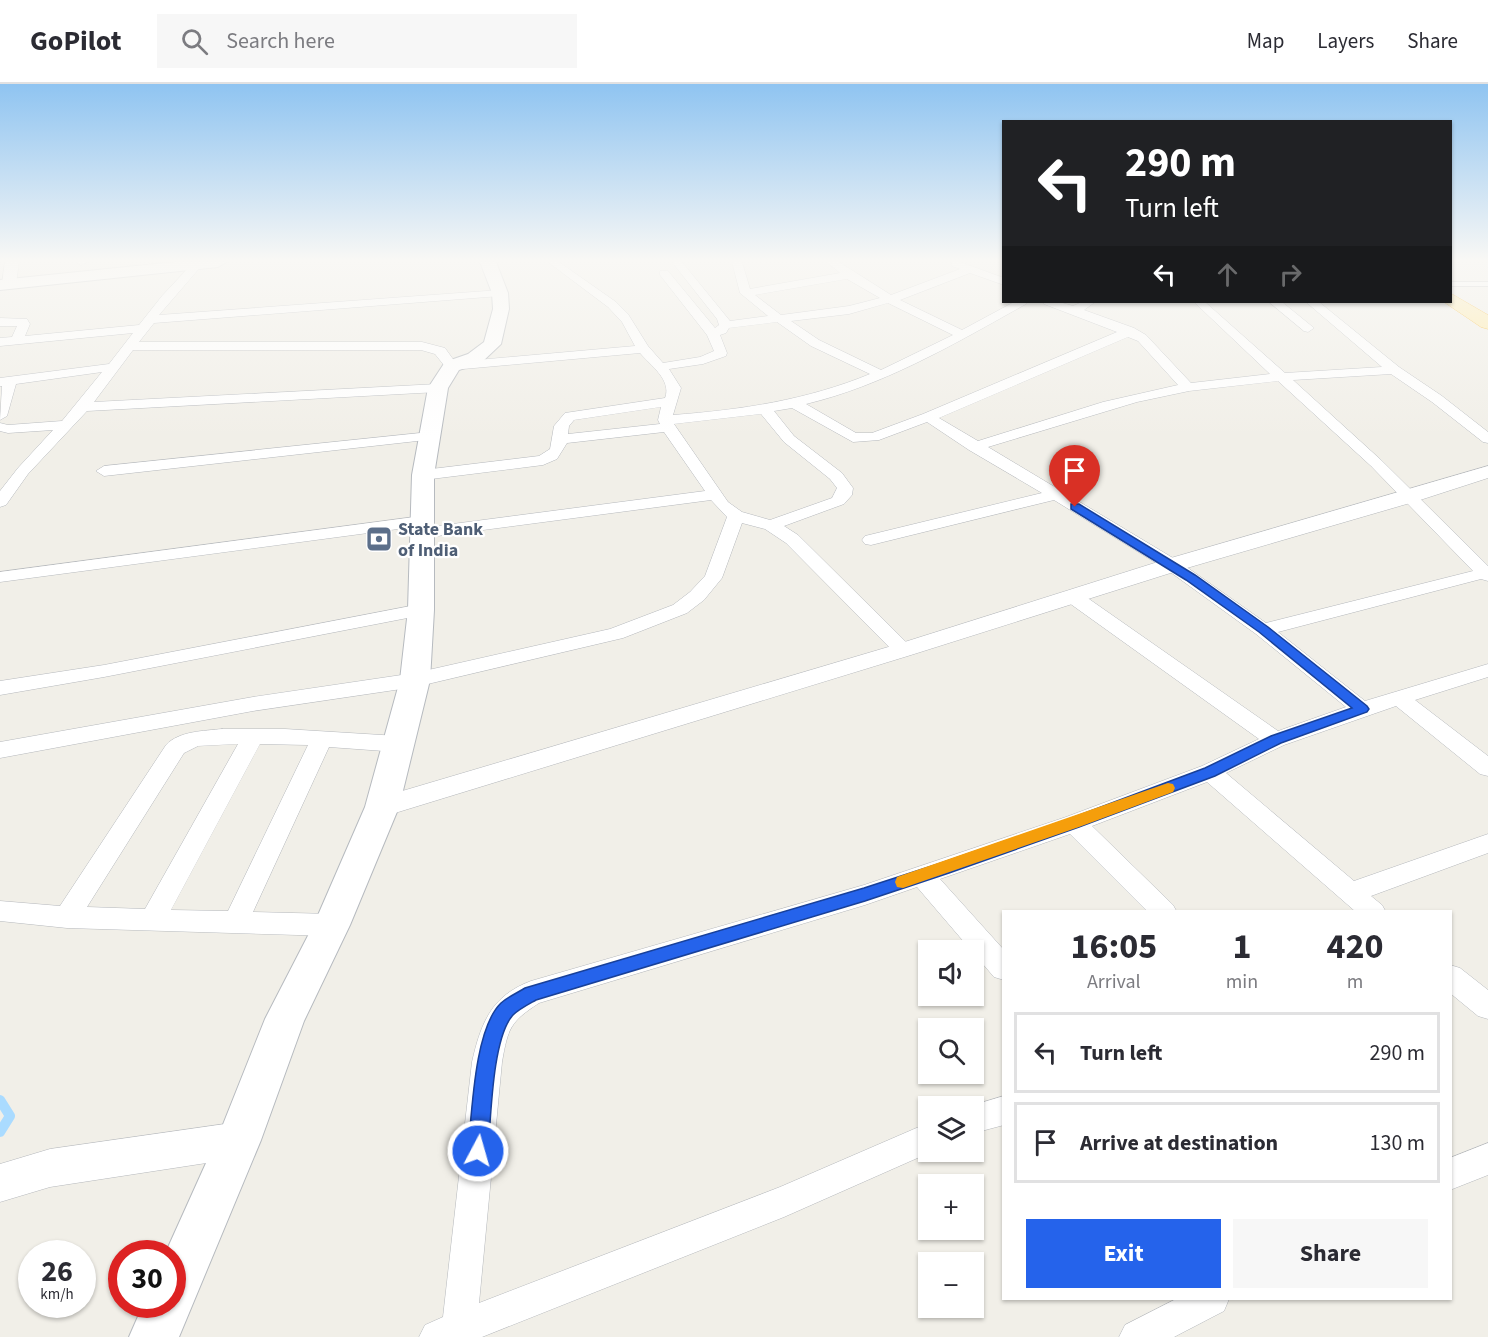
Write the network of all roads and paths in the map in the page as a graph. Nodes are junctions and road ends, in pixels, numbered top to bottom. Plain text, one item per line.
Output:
1 (150, 320) edge
2 (173, 320) edge
3 (215, 320) edge
4 (498, 320) edge
5 (626, 320) edge
6 (702, 320) edge
7 (724, 320) edge
8 (769, 320) edge
9 (785, 320) edge
10 (935, 320) edge
11 (987, 320) edge
12 (1102, 320) edge
13 (1220, 320) edge
14 (1298, 320) edge
15 (1334, 320) edge
16 (0, 322) edge
17 (148, 324) junction
18 (725, 325) junction
19 (1308, 328) dead end
20 (1130, 331) junction
21 (713, 334) junction
22 (962, 334) junction
23 (6, 344) edge
24 (194, 345) junction
25 (130, 346) junction
26 (644, 349) junction
27 (114, 367) junction
28 (660, 367) junction
29 (1394, 370) junction
30 (880, 374) junction
31 (445, 377) junction
32 (1283, 377) junction
33 (5, 381) edge
34 (1188, 387) junction
35 (669, 402) junction
36 (794, 403) junction
37 (83, 407) junction
38 (765, 410) junction
39 (0, 416) edge
40 (928, 417) junction
41 (667, 423) junction
42 (65, 425) junction
43 (0, 427) edge
44 (430, 436) junction
45 (560, 439) junction
46 (1488, 439) edge
47 (974, 447) junction
48 (23, 471) junction
49 (104, 471) dead end
50 (1488, 472) edge
51 (0, 474) edge
52 (423, 475) junction
53 (714, 495) junction
54 (1055, 495) junction
55 (1410, 497) junction
56 (0, 502) edge
57 (736, 516) junction
58 (771, 525) junction
59 (422, 527) junction
60 (871, 540) dead end
61 (1172, 565) junction
62 (1486, 574) edge
63 (4, 576) edge
64 (1071, 596) junction
65 (0, 597) edge
66 (421, 610) junction
67 (1263, 630) junction
68 (903, 650) junction
69 (1488, 670) edge
70 (416, 680) junction
71 (0, 687) edge
72 (1400, 698) junction
73 (253, 704) junction
74 (1362, 709) junction
75 (246, 736) junction
76 (321, 740) junction
77 (1276, 740) junction
78 (398, 744) junction
79 (2, 753) edge
80 (1488, 768) edge
81 (1210, 772) junction
82 (382, 807) junction
83 (1074, 823) junction
84 (1488, 843) edge
85 (922, 876) junction
86 (1350, 893) junction
87 (1162, 910) edge
88 (1371, 910) edge
89 (0, 911) edge
90 (67, 917) junction
91 (153, 919) junction
92 (236, 921) junction
93 (332, 925) junction
94 (1002, 967) edge
95 (1452, 978) edge
96 (1488, 1006) edge
97 (1002, 1111) edge
98 (984, 1116) edge
99 (238, 1140) junction
100 (918, 1142) edge
101 (1488, 1160) edge
102 (1452, 1173) edge
103 (0, 1183) edge
104 (186, 1262) edge
105 (1210, 1300) edge
106 (162, 1318) edge
107 (448, 1332) edge
108 (154, 1337) edge
109 (1137, 1337) edge

1 - 17 street
2 - 17 street
3 - 24 street
4 - 31 main road
5 - 26 street
6 - 21 street
7 - 18 street
8 - 18 street
9 - 30 street
10 - 22 street
11 - 22 street
12 - 20 street
13 - 32 street
14 - 19 street
15 - 29 street
16 - 23 street
17 - 23 street
17 - 25 street
18 - 21 street
20 - 34 street
20 - 40 street
21 - 28 street
22 - 30 street
24 - 25 street
24 - 31 street
25 - 27 street
26 - 28 street
26 - 31 street
27 - 33 street
27 - 37 street
28 - 35 street
29 - 32 street
29 - 46 street
30 - 36 street
31 - 37 street
31 - 44 main road
32 - 34 street
32 - 55 street
33 - 39 street
34 - 47 street
35 - 41 street
35 - 45 street
36 - 38 street
36 - 40 street
37 - 42 street
38 - 41 street
38 - 58 street
40 - 47 street
41 - 45 street
41 - 53 street
42 - 43 street
42 - 48 street
44 - 49 street
44 - 52 main road
45 - 52 street
47 - 54 street
48 - 51 street
48 - 56 street
50 - 55 street
52 - 59 main road
53 - 57 street
53 - 59 street
54 - 60 street
54 - 61 street
55 - 61 street
55 - 62 street
57 - 58 street
57 - 70 street
58 - 68 street
59 - 63 street
59 - 66 main road
61 - 64 street
61 - 67 street
62 - 67 street
63 - 65 street
64 - 68 street
64 - 77 street
66 - 70 main road
66 - 71 street
67 - 74 street
68 - 82 street
69 - 72 street
70 - 73 street
70 - 78 main road
72 - 74 street
72 - 80 street
73 - 75 street
73 - 79 street
74 - 77 street
75 - 76 street
75 - 90 street
75 - 91 street
76 - 78 street
76 - 92 street
77 - 81 street
78 - 82 main road
81 - 83 street
81 - 86 street
82 - 93 main road
83 - 85 street
83 - 87 street
84 - 86 street
85 - 94 street
85 - 107 street
86 - 88 street
89 - 90 street
90 - 91 street
91 - 92 street
92 - 93 street
93 - 99 main road
95 - 96 street
97 - 98 street
99 - 103 street
99 - 104 main road
100 - 107 street
101 - 102 street
105 - 109 street
106 - 108 main road

